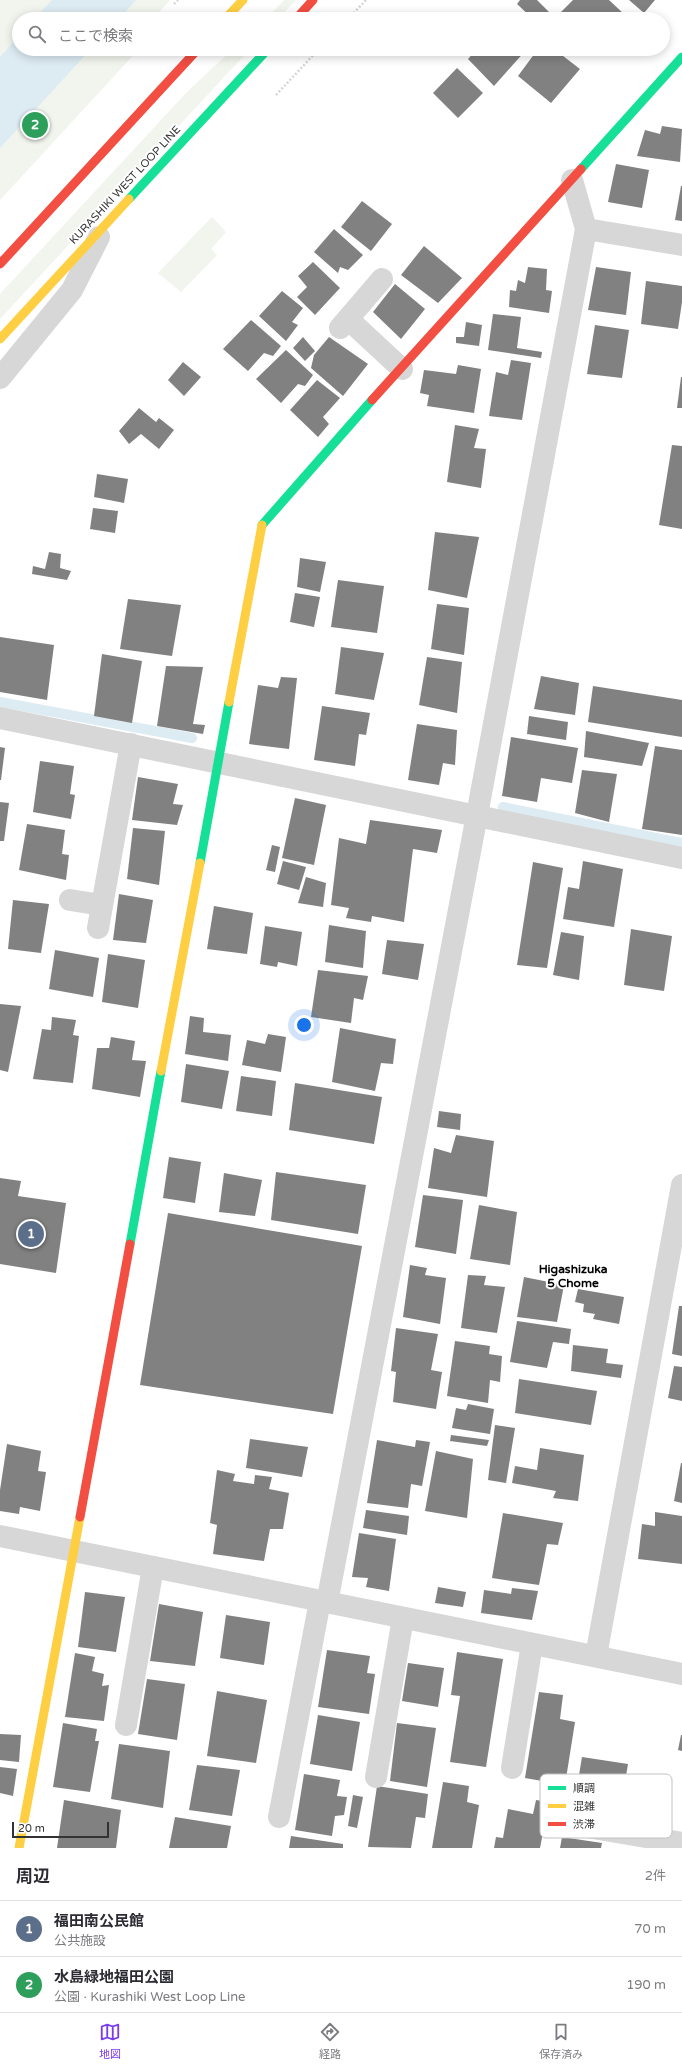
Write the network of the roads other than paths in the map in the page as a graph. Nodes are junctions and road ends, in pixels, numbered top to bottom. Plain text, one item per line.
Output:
1 (243, 0) edge
2 (313, 0) edge
3 (232, 12) edge
4 (302, 12) edge
5 (192, 56) edge
6 (261, 56) edge
7 (682, 57) edge
8 (572, 180) junction
9 (106, 223) junction
10 (586, 229) junction
11 (682, 245) edge
12 (0, 264) edge
13 (382, 279) dead end
14 (0, 339) edge
15 (402, 369) junction
16 (0, 378) edge
17 (0, 718) edge
18 (131, 744) junction
19 (219, 763) junction
20 (477, 815) junction
21 (682, 858) edge
22 (70, 900) dead end
23 (102, 905) junction
24 (98, 928) dead end
25 (682, 1184) edge
26 (0, 1536) edge
27 (73, 1550) junction
28 (153, 1567) junction
29 (323, 1602) junction
30 (403, 1618) junction
31 (532, 1644) junction
32 (596, 1656) junction
33 (682, 1674) edge
34 (126, 1725) dead end
35 (512, 1768) dead end
36 (376, 1777) dead end
37 (279, 1817) dead end
38 (652, 1838) edge
39 (682, 1843) edge
40 (19, 1848) edge

1 - 3 street
2 - 4 street
5 - 12 street
6 - 9 street, KURASHIKI WEST LOOP LINE
7 - 8 street
8 - 10 street
8 - 15 street
9 - 14 street, KURASHIKI WEST LOOP LINE
9 - 16 street
10 - 11 street
10 - 20 street
13 - 15 street
15 - 19 street
17 - 18 street
18 - 19 street
18 - 23 street
19 - 20 street
19 - 27 street
20 - 21 street
20 - 29 street
22 - 23 street
23 - 24 street
25 - 32 street
26 - 27 street
27 - 28 street
27 - 40 street
28 - 29 street
28 - 34 street
29 - 30 street
29 - 37 street
30 - 31 street
30 - 36 street
31 - 32 street
31 - 35 street
32 - 33 street
38 - 39 street

